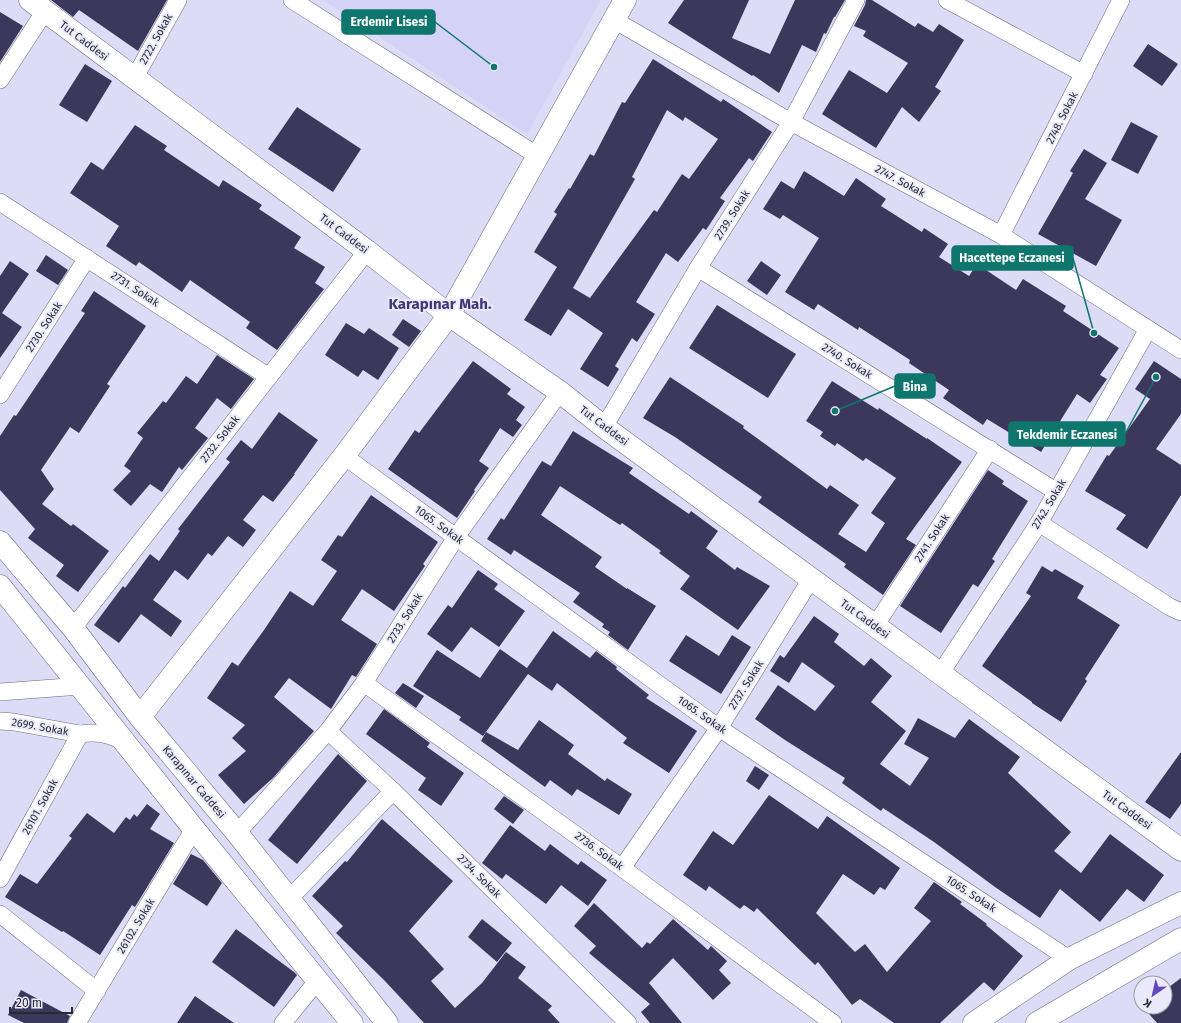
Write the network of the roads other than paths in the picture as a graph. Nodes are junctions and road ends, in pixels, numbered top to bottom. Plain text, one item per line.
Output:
1 (178, 0) edge
2 (292, 0) edge
3 (625, 0) edge
4 (856, 0) edge
5 (947, 0) edge
6 (1121, 0) edge
7 (37, 6) edge
8 (614, 20) junction
9 (1084, 74) junction
10 (134, 79) junction
11 (0, 80) edge
12 (791, 122) junction
13 (538, 156) junction
14 (0, 202) edge
15 (1001, 235) junction
16 (367, 251) junction
17 (88, 258) junction
18 (698, 268) junction
19 (449, 315) junction
20 (1148, 329) junction
21 (1181, 350) edge
22 (269, 377) junction
23 (560, 392) junction
24 (0, 395) edge
25 (604, 427) junction
26 (990, 449) junction
27 (344, 456) junction
28 (1057, 492) junction
29 (1039, 523) junction
30 (456, 537) junction
31 (0, 542) edge
32 (811, 579) junction
33 (0, 586) edge
34 (1181, 612) edge
35 (875, 626) junction
36 (73, 628) junction
37 (940, 674) junction
38 (364, 683) junction
39 (80, 686) junction
40 (0, 692) edge
41 (140, 717) junction
42 (0, 721) edge
43 (719, 728) junction
44 (328, 731) junction
45 (80, 734) junction
46 (123, 741) junction
47 (393, 791) junction
48 (194, 829) junction
49 (237, 833) junction
50 (1181, 850) edge
51 (622, 868) junction
52 (0, 879) edge
53 (289, 899) junction
54 (1181, 903) edge
55 (0, 914) edge
56 (1181, 940) edge
57 (1070, 959) junction
58 (318, 980) junction
59 (97, 991) junction
60 (77, 1023) edge
61 (283, 1023) edge
62 (352, 1023) edge
63 (386, 1023) edge
64 (628, 1023) edge
65 (833, 1023) edge
66 (974, 1023) edge
67 (1037, 1023) edge

1 - 10 street, 2722. Sokak
2 - 13 street
3 - 8 street
4 - 12 street, 2739. Sokak
5 - 9 street
6 - 9 street, 2748. Sokak
7 - 10 street, Tut Caddesi
7 - 11 street
8 - 12 street, 2747. Sokak
8 - 13 street
9 - 15 street, 2748. Sokak
10 - 16 street, Tut Caddesi
12 - 15 street, 2747. Sokak
12 - 18 street, 2739. Sokak
13 - 19 street
14 - 17 street, 2731. Sokak
15 - 20 street, 2747. Sokak
16 - 19 street, Tut Caddesi
16 - 22 street, 2732. Sokak
17 - 22 street, 2731. Sokak
17 - 24 street, 2730. Sokak
18 - 25 street, 2739. Sokak
18 - 26 street, 2740. Sokak
19 - 23 street, Tut Caddesi
19 - 27 street
20 - 21 street, 2747. Sokak
20 - 28 street, 2742. Sokak
22 - 36 street, 2732. Sokak
23 - 25 street, Tut Caddesi
23 - 30 street, 2733. Sokak
25 - 32 street, Tut Caddesi
26 - 28 street, 2740. Sokak
26 - 35 street, 2741. Sokak
27 - 30 street, 1065. Sokak
27 - 41 street
28 - 29 street, 2742. Sokak
29 - 34 street
29 - 37 street, 2742. Sokak
30 - 38 street, 2733. Sokak
30 - 43 street, 1065. Sokak
31 - 36 street, Karapınar Caddesi
32 - 35 street, Tut Caddesi
32 - 43 street, 2737. Sokak
33 - 39 street
35 - 37 street, Tut Caddesi
36 - 41 street, Karapınar Caddesi
37 - 50 street, Tut Caddesi
38 - 44 street, 2733. Sokak
38 - 51 street, 2736. Sokak
39 - 40 street
39 - 46 street
41 - 49 street, Karapınar Caddesi
42 - 45 street, 2699. Sokak
43 - 51 street, 2737. Sokak
43 - 57 street, 1065. Sokak
44 - 47 street, 2734. Sokak
44 - 49 street, 2733. Sokak
45 - 46 street, 2699. Sokak
45 - 52 street, 26101. Sokak
46 - 48 street
47 - 53 street
47 - 64 street, 2734. Sokak
48 - 58 street
48 - 59 street, 26102. Sokak
49 - 53 street, Karapınar Caddesi
51 - 65 street, 2736. Sokak
53 - 63 street, Karapınar Caddesi
54 - 57 street
55 - 59 street
56 - 67 street
57 - 66 street
58 - 61 street
58 - 62 street
59 - 60 street, 26102. Sokak

